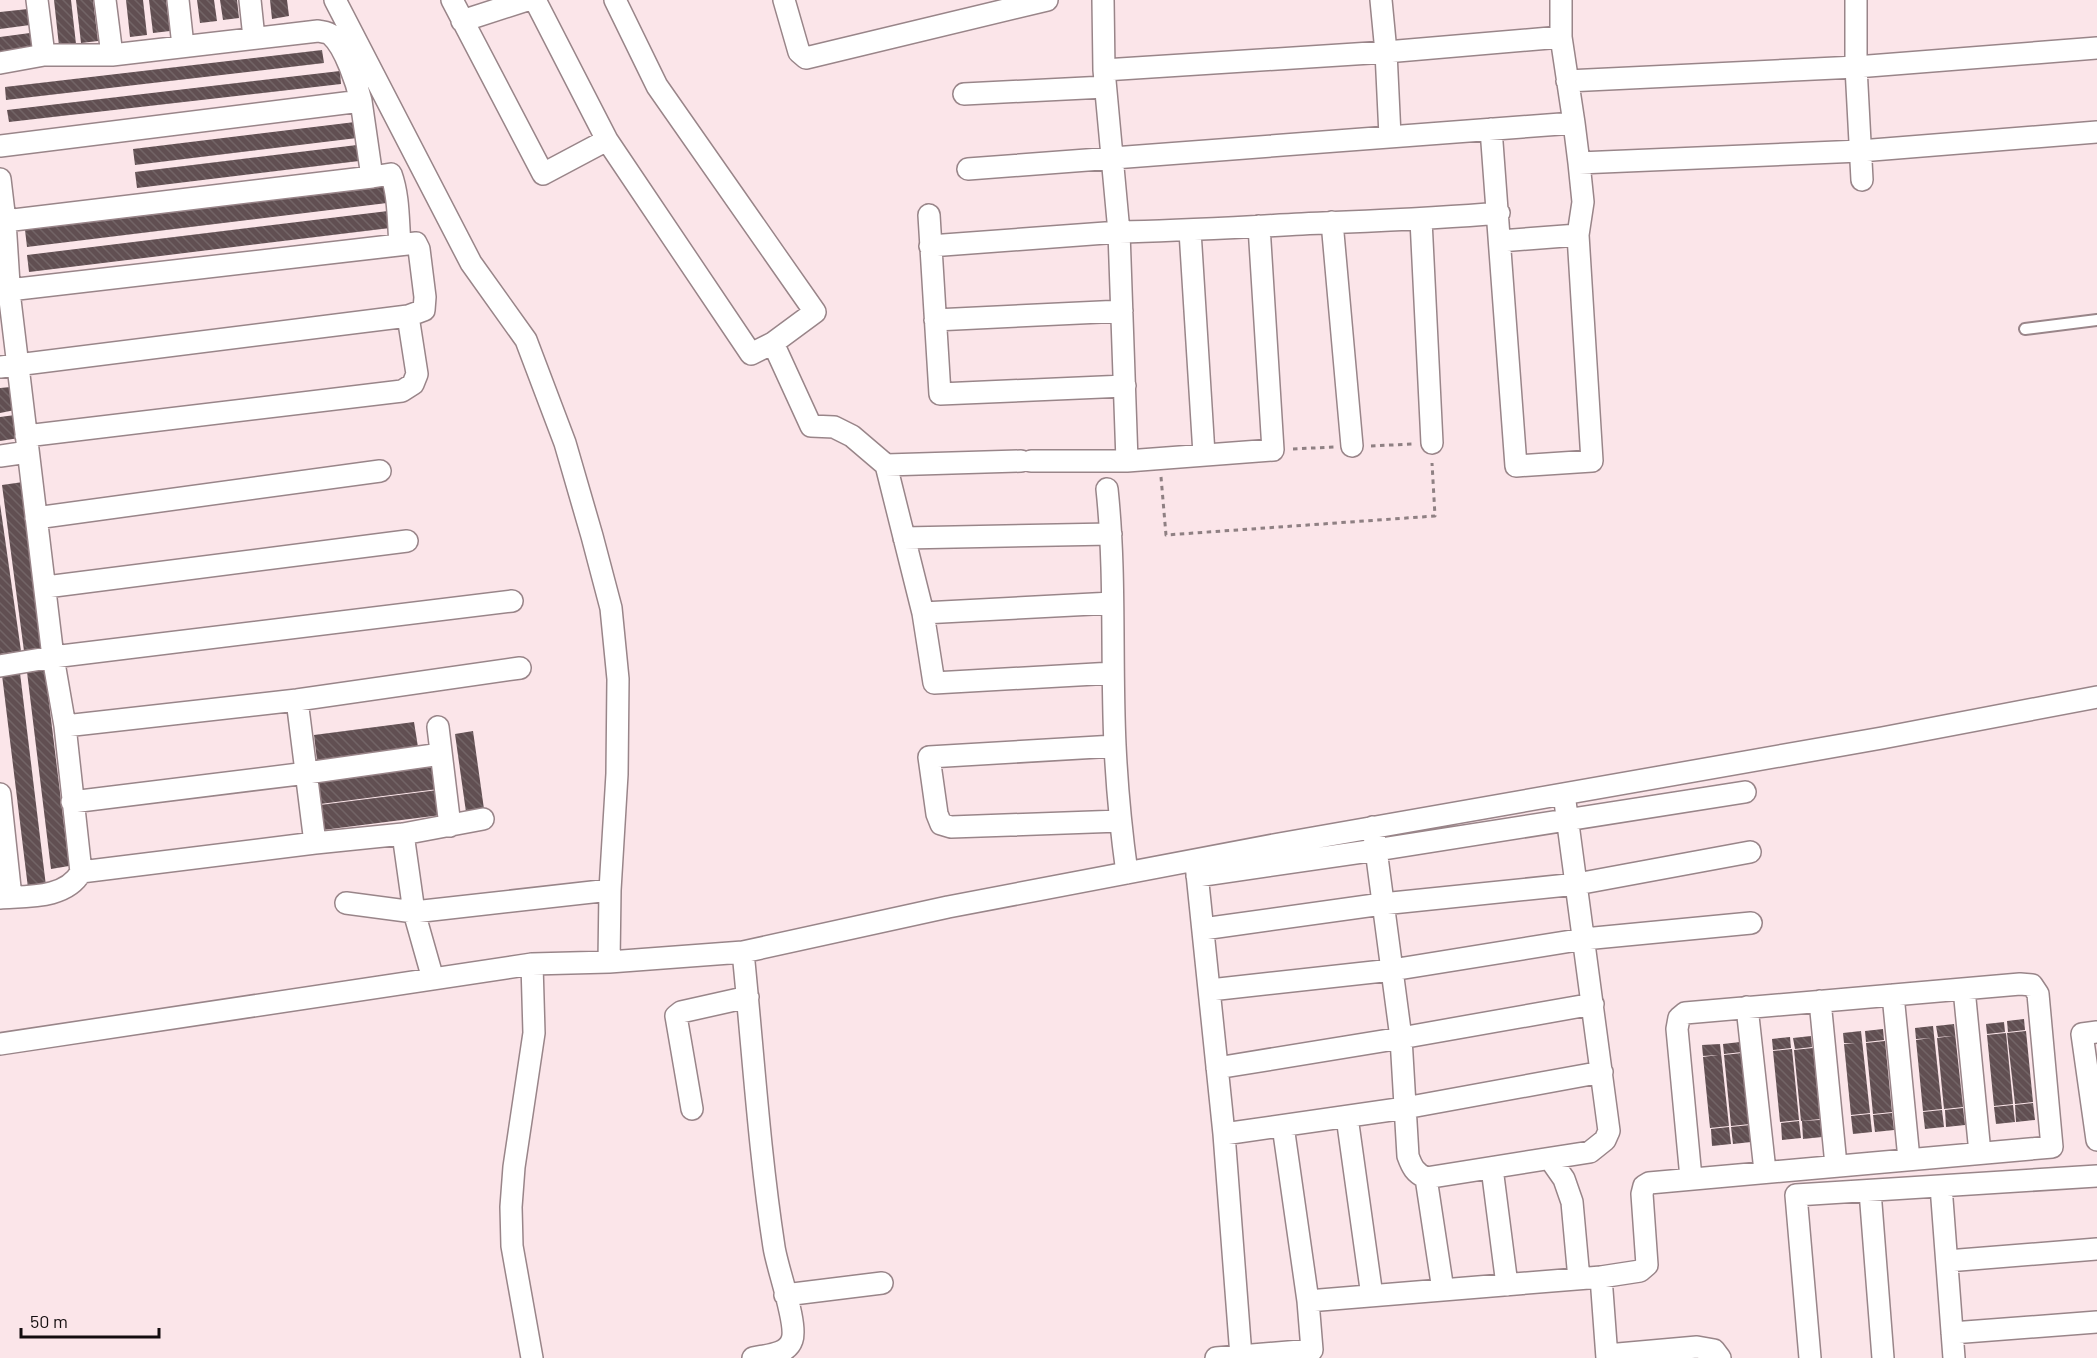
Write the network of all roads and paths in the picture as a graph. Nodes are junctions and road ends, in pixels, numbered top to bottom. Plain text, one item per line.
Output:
1 (37, 0) edge
2 (105, 0) edge
3 (178, 0) edge
4 (249, 0) edge
5 (335, 0) edge
6 (452, 0) edge
7 (527, 0) edge
8 (535, 0) edge
9 (615, 0) edge
10 (783, 0) edge
11 (1047, 0) edge
12 (1103, 0) edge
13 (1381, 0) edge
14 (1561, 0) edge
15 (1856, 0) edge
16 (462, 21) junction
17 (1562, 37) junction
18 (254, 38) junction
19 (183, 46) junction
20 (2097, 48) edge
21 (1386, 52) junction
22 (44, 55) junction
23 (112, 55) junction
24 (0, 63) edge
25 (1856, 67) junction
26 (1104, 79) junction
27 (1566, 81) junction
28 (964, 94) dead end
29 (361, 101) junction
30 (1574, 123) junction
31 (1491, 129) junction
32 (2097, 132) edge
33 (1390, 136) junction
34 (607, 140) junction
35 (0, 146) edge
36 (1860, 151) junction
37 (1111, 159) junction
38 (1580, 163) junction
39 (968, 169) dead end
40 (372, 177) junction
41 (0, 179) edge
42 (1862, 180) dead end
43 (1498, 213) junction
44 (929, 215) dead end
45 (1421, 220) junction
46 (5, 221) junction
47 (1332, 222) junction
48 (1259, 226) junction
49 (1190, 231) junction
50 (1119, 232) junction
51 (1578, 235) junction
52 (1500, 241) junction
53 (399, 244) junction
54 (930, 246) junction
55 (6, 297) edge
56 (1122, 311) junction
57 (408, 316) junction
58 (935, 320) junction
59 (2097, 320) edge
60 (2025, 329) dead end
61 (773, 343) junction
62 (9, 366) edge
63 (1125, 386) junction
64 (1432, 443) junction
65 (27, 444) junction
66 (1352, 446) junction
67 (1273, 450) junction
68 (1204, 454) junction
69 (0, 456) edge
70 (1159, 458) junction
71 (1127, 461) junction
72 (886, 465) junction
73 (380, 471) dead end
74 (1107, 489) dead end
75 (36, 518) junction
76 (1111, 534) junction
77 (904, 538) junction
78 (407, 541) dead end
79 (46, 587) junction
80 (512, 601) dead end
81 (1112, 603) junction
82 (923, 613) junction
83 (53, 657) junction
84 (0, 666) edge
85 (520, 668) dead end
86 (1113, 673) junction
87 (2097, 697) edge
88 (297, 700) junction
89 (65, 726) junction
90 (438, 727) dead end
91 (1115, 746) junction
92 (441, 754) junction
93 (307, 773) junction
94 (1745, 792) dead end
95 (0, 794) edge
96 (1564, 794) junction
97 (72, 802) junction
98 (483, 819) dead end
99 (1568, 820) junction
100 (1120, 821) junction
101 (450, 826) junction
102 (1373, 827) junction
103 (403, 834) junction
104 (315, 843) junction
105 (1376, 850) junction
106 (1750, 852) dead end
107 (1196, 868) junction
108 (81, 872) junction
109 (1126, 873) junction
110 (1577, 884) junction
111 (609, 890) junction
112 (5, 898) edge
113 (346, 903) dead end
114 (1382, 904) junction
115 (414, 912) junction
116 (1750, 923) dead end
117 (1203, 928) junction
118 (1584, 939) junction
119 (743, 952) junction
120 (609, 962) junction
121 (532, 964) junction
122 (1392, 970) junction
123 (433, 979) junction
124 (1964, 989) junction
125 (1210, 990) junction
126 (1893, 995) junction
127 (748, 998) junction
128 (1820, 1001) junction
129 (1593, 1004) junction
130 (1747, 1007) junction
131 (2097, 1032) edge
132 (1401, 1038) junction
133 (0, 1044) edge
134 (1217, 1068) junction
135 (1602, 1072) junction
136 (2094, 1105) edge
137 (1405, 1108) junction
138 (692, 1109) dead end
139 (1347, 1116) junction
140 (1283, 1126) junction
141 (1224, 1134) junction
142 (2097, 1140) edge
143 (1980, 1153) junction
144 (1550, 1159) junction
145 (1909, 1159) junction
146 (1836, 1165) junction
147 (1492, 1168) junction
148 (1765, 1171) junction
149 (2097, 1176) edge
150 (1426, 1178) junction
151 (1691, 1178) junction
152 (1941, 1186) junction
153 (1870, 1191) junction
154 (2097, 1249) edge
155 (1947, 1261) junction
156 (1601, 1277) junction
157 (1579, 1279) junction
158 (882, 1283) dead end
159 (1507, 1285) junction
160 (1443, 1290) junction
161 (785, 1295) junction
162 (1372, 1296) junction
163 (1308, 1301) junction
164 (2097, 1322) edge
165 (1952, 1333) junction
166 (1293, 1355) edge
167 (1241, 1356) junction
168 (1607, 1356) edge
169 (758, 1357) edge
170 (532, 1358) edge
171 (1216, 1358) edge
172 (1720, 1358) edge
173 (1810, 1358) edge
174 (1883, 1358) edge
175 (1954, 1358) edge

1 - 22 street
2 - 23 street
3 - 19 street
4 - 18 street
5 - 111 street
6 - 16 street
7 - 16 street
8 - 34 street
9 - 61 street
10 - 11 street
12 - 26 street
13 - 21 street
14 - 17 street
15 - 25 street
16 - 34 street
17 - 21 street
17 - 27 street
18 - 19 street
18 - 29 street
19 - 23 street
20 - 25 street
21 - 26 street
21 - 33 street
22 - 23 street
22 - 24 street
25 - 27 street
25 - 36 street
26 - 28 street
26 - 37 street
27 - 30 street
29 - 35 street
29 - 40 street
30 - 31 street
30 - 38 street
31 - 33 street
31 - 43 street
32 - 36 street
33 - 37 street
34 - 61 street
36 - 38 street
36 - 42 street
37 - 39 street
37 - 50 street
38 - 51 street
40 - 46 street
40 - 53 street
41 - 46 street
43 - 45 street
43 - 52 street
44 - 54 street
45 - 47 street
45 - 64 street
46 - 55 street
47 - 48 street
47 - 66 street
48 - 49 street
48 - 67 street
49 - 50 street
49 - 68 street
50 - 54 street
50 - 56 street
51 - 52 street
51 - 52 street
53 - 55 street
53 - 57 street
54 - 58 street
55 - 62 street
56 - 58 street
56 - 63 street
57 - 62 street
57 - 65 street
58 - 63 street
59 - 60 lane
61 - 72 street
62 - 65 street
63 - 71 street
64 - 66 path
64 - 70 path
65 - 69 street
65 - 75 street
66 - 67 path
67 - 68 street
68 - 70 street
70 - 71 street
71 - 72 street
72 - 77 street
73 - 75 street
74 - 76 street
75 - 79 street
76 - 77 street
76 - 81 street
77 - 82 street
78 - 79 street
79 - 83 street
80 - 83 street
81 - 82 street
81 - 86 street
82 - 86 street
83 - 84 street
83 - 89 street
85 - 88 street
86 - 91 street
87 - 96 street
88 - 89 street
88 - 93 street
89 - 97 street
90 - 92 street
91 - 100 street
91 - 100 street
92 - 93 street
92 - 101 street
93 - 97 street
93 - 104 street
94 - 99 street
95 - 112 street
96 - 99 street
96 - 102 street
97 - 108 street
98 - 101 street
99 - 105 street
99 - 110 street
100 - 109 street
101 - 103 street
102 - 105 street
102 - 107 street
103 - 104 street
103 - 115 street
104 - 108 street
105 - 107 street
105 - 114 street
106 - 110 street
107 - 109 street
107 - 117 street
108 - 112 street
109 - 119 street
110 - 114 street
110 - 118 street
111 - 115 street
111 - 120 street
113 - 115 street
114 - 117 street
114 - 122 street
115 - 123 street
116 - 118 street
117 - 125 street
118 - 122 street
118 - 129 street
119 - 120 street
119 - 127 street
120 - 121 street
121 - 123 street
121 - 170 street
122 - 125 street
122 - 132 street
123 - 133 street
124 - 126 street
124 - 143 street
124 - 143 street
125 - 134 street
126 - 128 street
126 - 145 street
127 - 138 street
127 - 161 street
128 - 130 street
128 - 146 street
129 - 132 street
129 - 135 street
130 - 148 street
130 - 151 street
131 - 136 street
132 - 134 street
132 - 137 street
134 - 141 street
135 - 137 street
135 - 144 street
136 - 142 street
137 - 139 street
137 - 150 street
139 - 140 street
139 - 162 street
140 - 141 street
140 - 163 street
141 - 167 street
143 - 145 street
144 - 147 street
144 - 157 street
145 - 146 street
146 - 148 street
147 - 150 street
147 - 159 street
148 - 151 street
149 - 152 street
150 - 160 street
151 - 156 street
152 - 153 street
152 - 155 street
153 - 173 street
153 - 174 street
154 - 155 street
155 - 165 street
156 - 157 street
156 - 168 street
157 - 159 street
158 - 161 street
159 - 160 street
160 - 162 street
161 - 169 street
162 - 163 street
163 - 166 street
164 - 165 street
165 - 175 street
166 - 167 street
167 - 171 street
168 - 172 street

